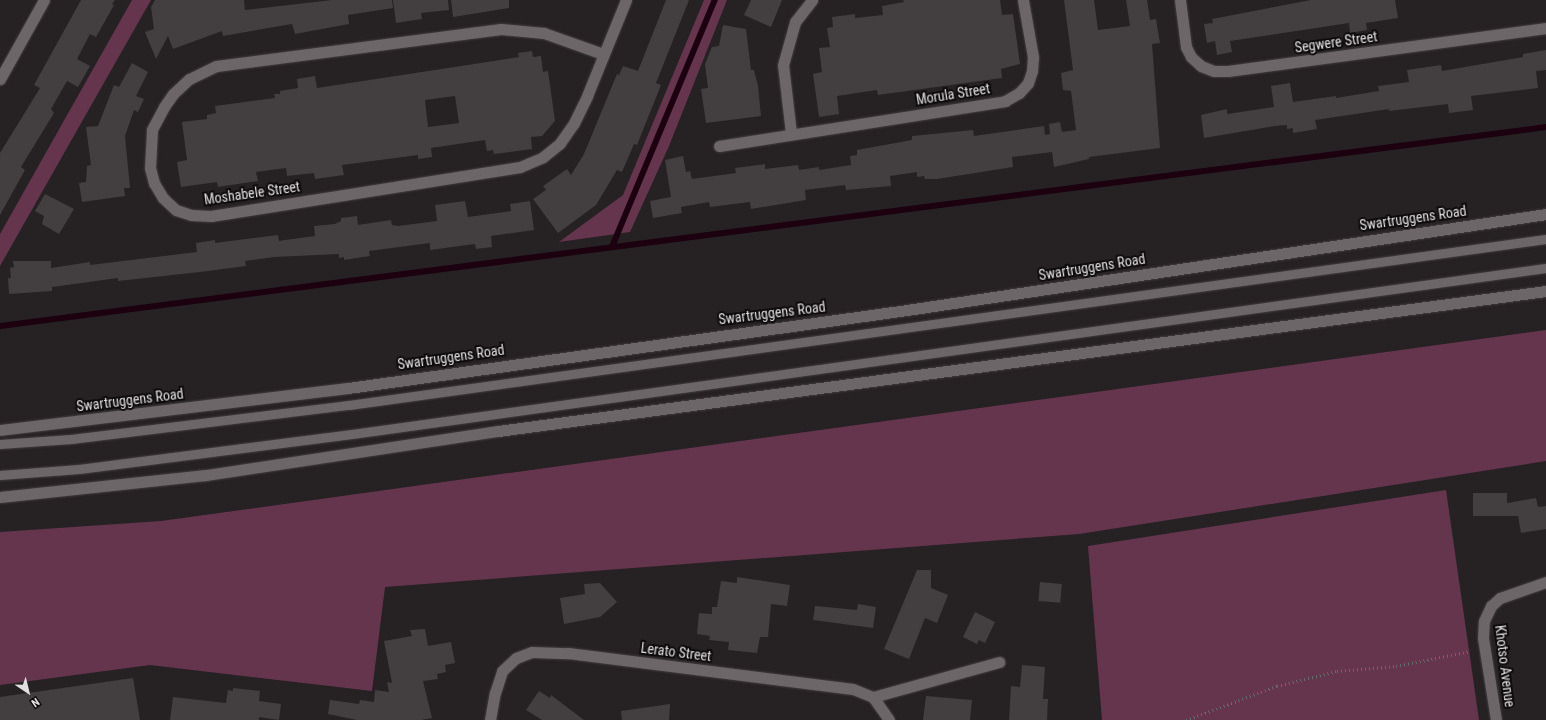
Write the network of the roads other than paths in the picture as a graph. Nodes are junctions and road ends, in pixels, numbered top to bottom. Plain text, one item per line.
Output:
1 (44, 0) edge
2 (626, 0) edge
3 (812, 0) edge
4 (1023, 0) edge
5 (1180, 0) edge
6 (1546, 28) edge
7 (603, 54) junction
8 (0, 78) edge
9 (791, 133) junction
10 (719, 146) dead end
11 (1546, 214) edge
12 (1546, 239) edge
13 (1546, 268) edge
14 (1546, 291) edge
15 (0, 430) edge
16 (0, 444) edge
17 (0, 475) edge
18 (0, 497) edge
19 (1546, 582) edge
20 (999, 662) dead end
21 (873, 697) junction
22 (490, 720) edge
23 (889, 720) edge
24 (1496, 720) edge

1 - 8 main road
2 - 7 main road, Moshabele Street
3 - 9 main road
4 - 9 main road, Morula Street
5 - 6 main road, Segwere Street
7 - 7 main road, Moshabele Street
9 - 10 main road, Morula Street
11 - 15 main road, Swartruggens Road
12 - 16 lane
13 - 17 lane
14 - 18 main road
19 - 24 main road, Khotso Avenue
20 - 21 main road
21 - 22 main road, Lerato Street
21 - 23 main road

